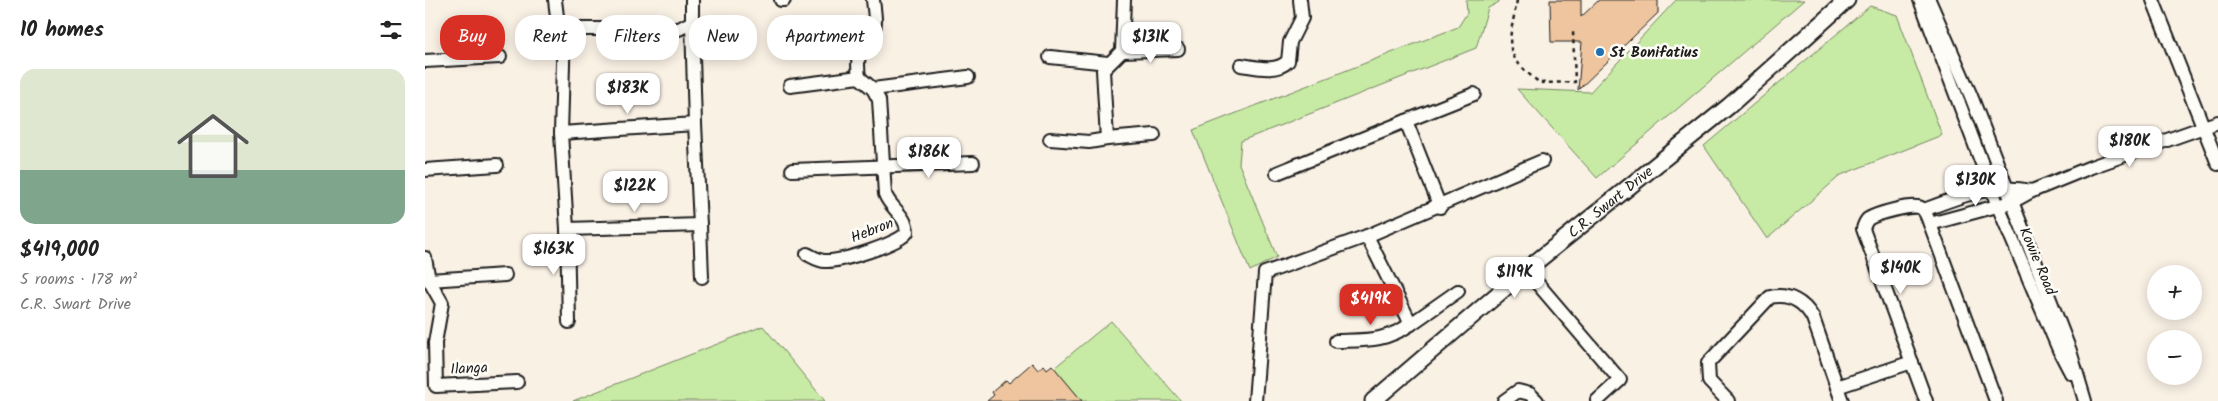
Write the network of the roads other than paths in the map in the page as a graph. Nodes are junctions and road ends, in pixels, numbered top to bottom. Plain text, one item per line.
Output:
1 (555, 0) edge
2 (692, 0) edge
3 (873, 0) edge
4 (1124, 0) edge
5 (1300, 0) edge
6 (1847, 0) edge
7 (1920, 0) edge
8 (1929, 0) edge
9 (2153, 0) edge
10 (557, 15) edge
11 (693, 15) edge
12 (689, 24) edge
13 (586, 30) edge
14 (1178, 49) dead end
15 (1123, 51) junction
16 (1050, 57) dead end
17 (444, 60) edge
18 (563, 60) edge
19 (694, 60) edge
20 (425, 61) edge
21 (1108, 63) junction
22 (1241, 65) dead end
23 (859, 77) junction
24 (968, 77) dead end
25 (790, 86) dead end
26 (873, 89) junction
27 (1474, 94) dead end
28 (1406, 120) junction
29 (2218, 122) edge
30 (695, 124) junction
31 (2204, 128) junction
32 (561, 133) junction
33 (1154, 135) dead end
34 (1050, 139) dead end
35 (1107, 139) junction
36 (1542, 161) dead end
37 (973, 163) dead end
38 (2218, 164) edge
39 (497, 165) dead end
40 (883, 168) junction
41 (425, 170) edge
42 (792, 170) dead end
43 (1277, 173) dead end
44 (2006, 187) junction
45 (1992, 188) junction
46 (2032, 192) junction
47 (2012, 202) junction
48 (1440, 206) junction
49 (1998, 206) junction
50 (1924, 210) junction
51 (1930, 224) junction
52 (700, 225) junction
53 (567, 229) junction
54 (1367, 236) junction
55 (807, 254) dead end
56 (425, 258) edge
57 (1526, 270) junction
58 (505, 274) dead end
59 (702, 277) dead end
60 (428, 282) edge
61 (1458, 290) dead end
62 (569, 322) dead end
63 (1411, 324) junction
64 (1336, 341) dead end
65 (1912, 362) junction
66 (517, 382) dead end
67 (1837, 387) junction
68 (431, 388) edge
69 (2083, 396) edge
70 (1255, 401) edge
71 (1373, 401) edge
72 (1504, 401) edge
73 (1537, 401) edge
74 (1597, 401) edge
75 (1727, 401) edge
76 (1842, 401) edge
77 (1926, 401) edge
78 (1996, 401) edge

1 - 10 street
2 - 11 street
3 - 23 street
4 - 15 street
5 - 22 street
6 - 57 street, C.R. Swart Drive
7 - 45 street, Kowie Road
8 - 44 street, Kowie Road
9 - 31 street
12 - 13 street
14 - 15 street
15 - 21 street
16 - 21 street
17 - 20 street
18 - 32 street
19 - 30 street
21 - 35 street
23 - 25 street
23 - 26 street
24 - 26 street
26 - 40 street, Hebron
27 - 28 street
28 - 43 street
28 - 48 street
29 - 31 street
30 - 32 street
30 - 52 street
31 - 38 street
31 - 46 street
32 - 53 street
33 - 35 street
34 - 35 street
36 - 48 street
37 - 40 street
39 - 41 street
40 - 42 street
40 - 55 street, Hebron
44 - 45 street
44 - 46 street
44 - 47 street, Kowie Road
45 - 49 street, Kowie Road
45 - 50 street
46 - 47 street
47 - 49 street
47 - 69 street, Kowie Road
48 - 54 street
49 - 51 street
49 - 69 street, Kowie Road
50 - 51 street
50 - 65 street
51 - 78 street
52 - 53 street
52 - 59 street
53 - 62 street
54 - 63 street
54 - 70 street
56 - 60 street, Ilanga
57 - 71 street, C.R. Swart Drive
57 - 74 street
58 - 60 street
60 - 68 street, Ilanga
61 - 63 street
63 - 64 street
65 - 67 street
65 - 77 street
66 - 68 street, Ilanga
67 - 75 street
67 - 76 street
72 - 73 street

